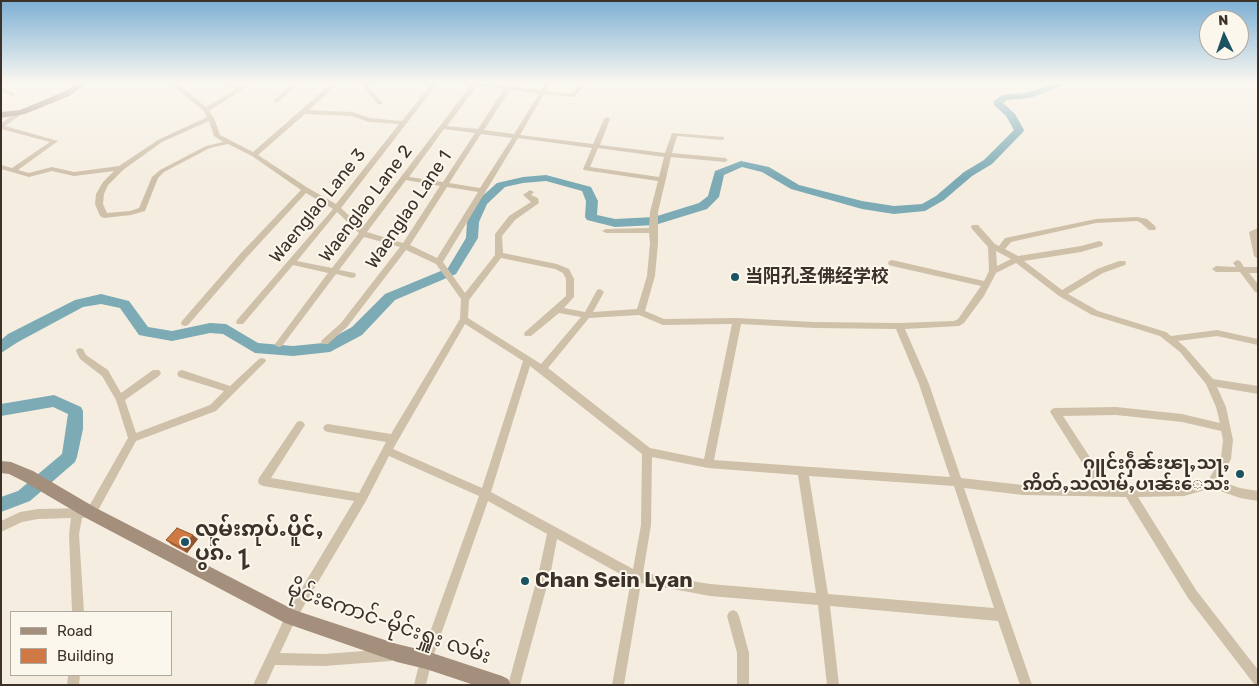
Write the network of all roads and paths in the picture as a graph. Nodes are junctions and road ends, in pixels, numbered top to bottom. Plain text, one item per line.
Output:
1 (17, 115) edge
2 (210, 115) edge
3 (300, 115) edge
4 (355, 115) edge
5 (410, 115) edge
6 (450, 115) edge
7 (490, 115) edge
8 (528, 115) edge
9 (212, 118) junction
10 (607, 119) dead end
11 (404, 123) junction
12 (1, 126) edge
13 (442, 127) junction
14 (479, 132) junction
15 (516, 136) junction
16 (722, 138) dead end
17 (229, 142) junction
18 (596, 146) junction
19 (254, 155) junction
20 (668, 155) junction
21 (726, 160) dead end
22 (1, 167) edge
23 (121, 168) junction
24 (13, 170) junction
25 (404, 178) junction
26 (662, 178) junction
27 (445, 185) junction
28 (305, 190) junction
29 (483, 191) junction
30 (530, 192) dead end
31 (338, 208) junction
32 (976, 227) dead end
33 (1152, 228) dead end
34 (653, 230) junction
35 (1258, 230) edge
36 (606, 231) dead end
37 (364, 234) junction
38 (1099, 244) dead end
39 (405, 246) junction
40 (996, 248) junction
41 (499, 256) junction
42 (1258, 256) edge
43 (1018, 259) junction
44 (291, 262) junction
45 (892, 263) dead end
46 (1122, 263) dead end
47 (441, 265) junction
48 (1239, 266) junction
49 (1216, 269) dead end
50 (1258, 270) edge
51 (993, 271) junction
52 (335, 272) junction
53 (352, 275) dead end
54 (452, 282) joint
55 (986, 284) junction
56 (1258, 290) edge
57 (600, 292) dead end
58 (1062, 294) junction
59 (465, 300) junction
60 (557, 310) junction
61 (640, 312) junction
62 (587, 315) junction
63 (464, 319) junction
64 (737, 321) junction
65 (240, 322) dead end
66 (185, 323) dead end
67 (899, 326) junction
68 (528, 334) dead end
69 (1169, 339) junction
70 (325, 342) dead end
71 (1258, 342) edge
72 (279, 344) dead end
73 (80, 351) dead end
74 (528, 360) junction
75 (262, 361) dead end
76 (542, 369) junction
77 (156, 373) dead end
78 (182, 374) dead end
79 (1210, 382) junction
80 (232, 390) junction
81 (1258, 390) edge
82 (120, 399) junction
83 (300, 425) dead end
84 (328, 428) dead end
85 (1225, 428) junction
86 (133, 438) junction
87 (393, 439) junction
88 (386, 451) junction
89 (647, 452) junction
90 (708, 464) junction
91 (1, 467) edge
92 (803, 472) junction
93 (956, 482) junction
94 (1212, 483) junction
95 (1107, 492) junction
96 (1129, 492) junction
97 (485, 494) junction
98 (1258, 496) edge
99 (362, 498) junction
100 (84, 513) junction
101 (1, 527) edge
102 (553, 532) junction
103 (636, 577) junction
104 (824, 600) junction
105 (78, 611) edge
106 (1002, 615) junction
107 (733, 616) dead end
108 (291, 617) junction
109 (397, 653) junction
110 (271, 659) junction
111 (426, 660) junction
112 (1258, 680) edge
113 (258, 685) edge
114 (420, 685) edge
115 (502, 685) edge
116 (514, 685) edge
117 (618, 685) edge
118 (743, 685) edge
119 (833, 685) edge
120 (1026, 685) edge

1 - 12 street
2 - 9 street
3 - 19 street
4 - 11 street
5 - 11 street, Waenglao Lane 3
6 - 13 street, Waenglao Lane 2
7 - 14 street, Waenglao Lane 1
8 - 15 street
9 - 17 street
9 - 23 street
10 - 18 street
11 - 31 street, Waenglao Lane 3
12 - 24 street
13 - 14 street
13 - 25 street, Waenglao Lane 2
14 - 15 street
14 - 27 street, Waenglao Lane 1
15 - 18 street
15 - 29 street
16 - 20 street
17 - 19 street
17 - 23 street
18 - 20 street
18 - 26 street
19 - 28 street
20 - 21 street
20 - 26 street
22 - 24 street
23 - 24 street
25 - 27 street
25 - 37 street, Waenglao Lane 2
26 - 34 street
27 - 29 street
27 - 39 street, Waenglao Lane 1
28 - 31 street
28 - 66 street
29 - 47 street
30 - 41 street
31 - 37 street
31 - 44 street, Waenglao Lane 3
32 - 40 street
33 - 40 street
34 - 36 street
34 - 61 street
35 - 42 street
37 - 39 street
37 - 52 street, Waenglao Lane 2
38 - 43 street
39 - 47 street
39 - 70 street, Waenglao Lane 1
40 - 43 street
40 - 51 street
41 - 59 street
41 - 60 street
43 - 51 street
43 - 58 street
44 - 52 street
44 - 65 street, Waenglao Lane 3
45 - 55 street
46 - 58 street
47 - 54 street
48 - 49 street
48 - 50 street
48 - 56 street
51 - 55 street
52 - 53 street
52 - 72 street, Waenglao Lane 2
54 - 59 street
55 - 67 street
57 - 62 street
58 - 69 street
59 - 63 street
60 - 62 street
60 - 68 street
61 - 62 street
61 - 64 street
62 - 76 street
63 - 74 street
63 - 87 street
64 - 67 street
64 - 90 street
67 - 93 street
69 - 71 street
69 - 79 street
73 - 82 street
74 - 76 street
74 - 97 street
75 - 80 street
76 - 89 street
77 - 82 street
78 - 80 street
79 - 81 street
79 - 85 street
80 - 86 street
82 - 86 street
83 - 99 street
84 - 87 street
85 - 94 street
85 - 95 street
86 - 100 street
87 - 88 street
88 - 97 street
88 - 99 street
89 - 90 street
89 - 103 street
90 - 92 street
91 - 100 main road, မိုင်းကောင်-မိုင်းရှူး လမ်း
92 - 93 street
92 - 104 street
93 - 95 street
93 - 106 street
94 - 96 street
94 - 98 street
95 - 96 street
96 - 112 street
97 - 102 street
97 - 111 street
99 - 108 street
100 - 101 street
100 - 105 street
100 - 108 main road, မိုင်းကောင်-မိုင်းရှူး လမ်း
102 - 103 street
102 - 116 street
103 - 104 street
103 - 117 street
104 - 106 street
104 - 119 street
106 - 120 street
107 - 118 street
108 - 109 main road, မိုင်းကောင်-မိုင်းရှူး လမ်း
108 - 110 street
109 - 110 street
109 - 111 main road, မိုင်းကောင်-မိုင်းရှူး လမ်း
110 - 113 street
111 - 114 street
111 - 115 main road, မိုင်းကောင်-မိုင်းရှူး လမ်း

